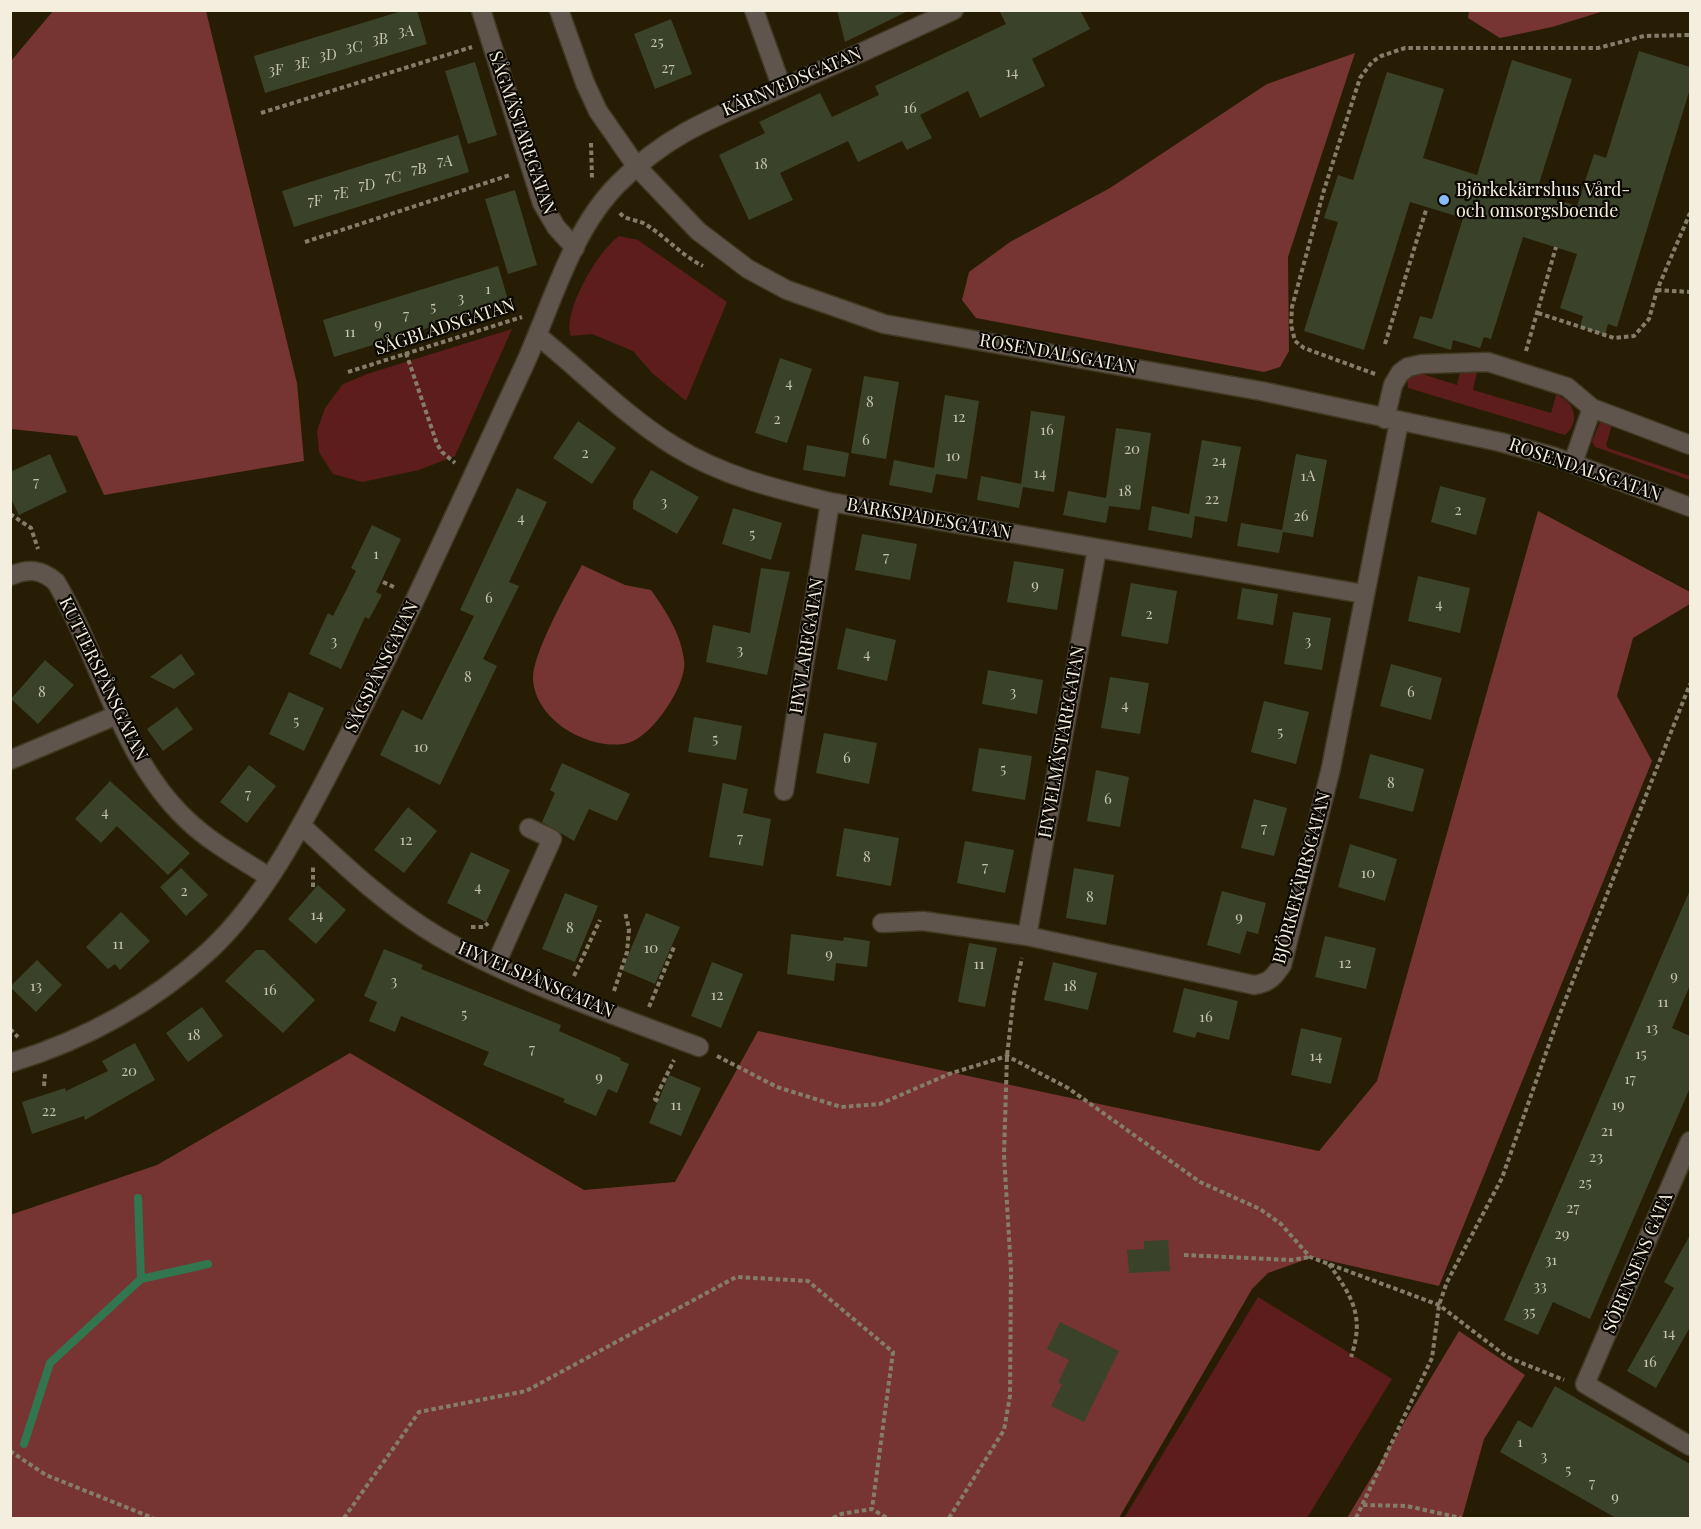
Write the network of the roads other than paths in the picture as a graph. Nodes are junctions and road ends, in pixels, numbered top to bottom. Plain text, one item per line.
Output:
1 (481, 10) edge
2 (559, 10) edge
3 (754, 10) edge
4 (954, 10) edge
5 (782, 88) junction
6 (637, 166) junction
7 (575, 248) junction
8 (538, 336) junction
9 (1592, 408) junction
10 (1392, 420) junction
11 (1690, 445) edge
12 (1573, 463) junction
13 (830, 502) junction
14 (1690, 507) edge
15 (1097, 549) junction
16 (10, 576) edge
17 (1364, 594) junction
18 (117, 715) junction
19 (10, 760) edge
20 (784, 791) dead end
21 (301, 825) junction
22 (529, 828) dead end
23 (269, 877) junction
24 (882, 923) dead end
25 (1027, 936) junction
26 (495, 966) junction
27 (691, 1043) road end
28 (10, 1063) edge
29 (1690, 1141) edge
30 (1690, 1446) edge

1 - 7 street, SÅGMÄSTAREGATAN
2 - 6 street, ROSENDALSGATAN
3 - 5 street
4 - 5 street, KÄRNVEDSGATAN
5 - 6 street, KÄRNVEDSGATAN
6 - 7 street, SÅGSPÅNSGATAN
6 - 10 street, ROSENDALSGATAN
7 - 8 street, SÅGSPÅNSGATAN
8 - 13 street, BARKSPADESGATAN
8 - 21 street, SÅGSPÅNSGATAN
9 - 10 street, BJÖRKEKÄRRSGATAN
9 - 11 street
9 - 12 street
10 - 12 street, ROSENDALSGATAN
10 - 17 street, BJÖRKEKÄRRSGATAN
12 - 14 street, ROSENDALSGATAN
13 - 15 street, BARKSPADESGATAN
13 - 20 street, HYVLAREGATAN
15 - 17 street, BARKSPADESGATAN
15 - 25 street, HYVELMÄSTAREGATAN
16 - 18 street, KUTTERSPÅNSGATAN
17 - 25 street, BJÖRKEKÄRRSGATAN
18 - 19 street
18 - 23 street, KUTTERSPÅNSGATAN
21 - 23 street, SÅGSPÅNSGATAN
21 - 26 street, HYVELSPÅNSGATAN
22 - 26 street
23 - 28 street, SÅGSPÅNSGATAN
24 - 25 street, BJÖRKEKÄRRSGATAN
26 - 27 street, HYVELSPÅNSGATAN
29 - 30 street, SÖRENSENS GATA

